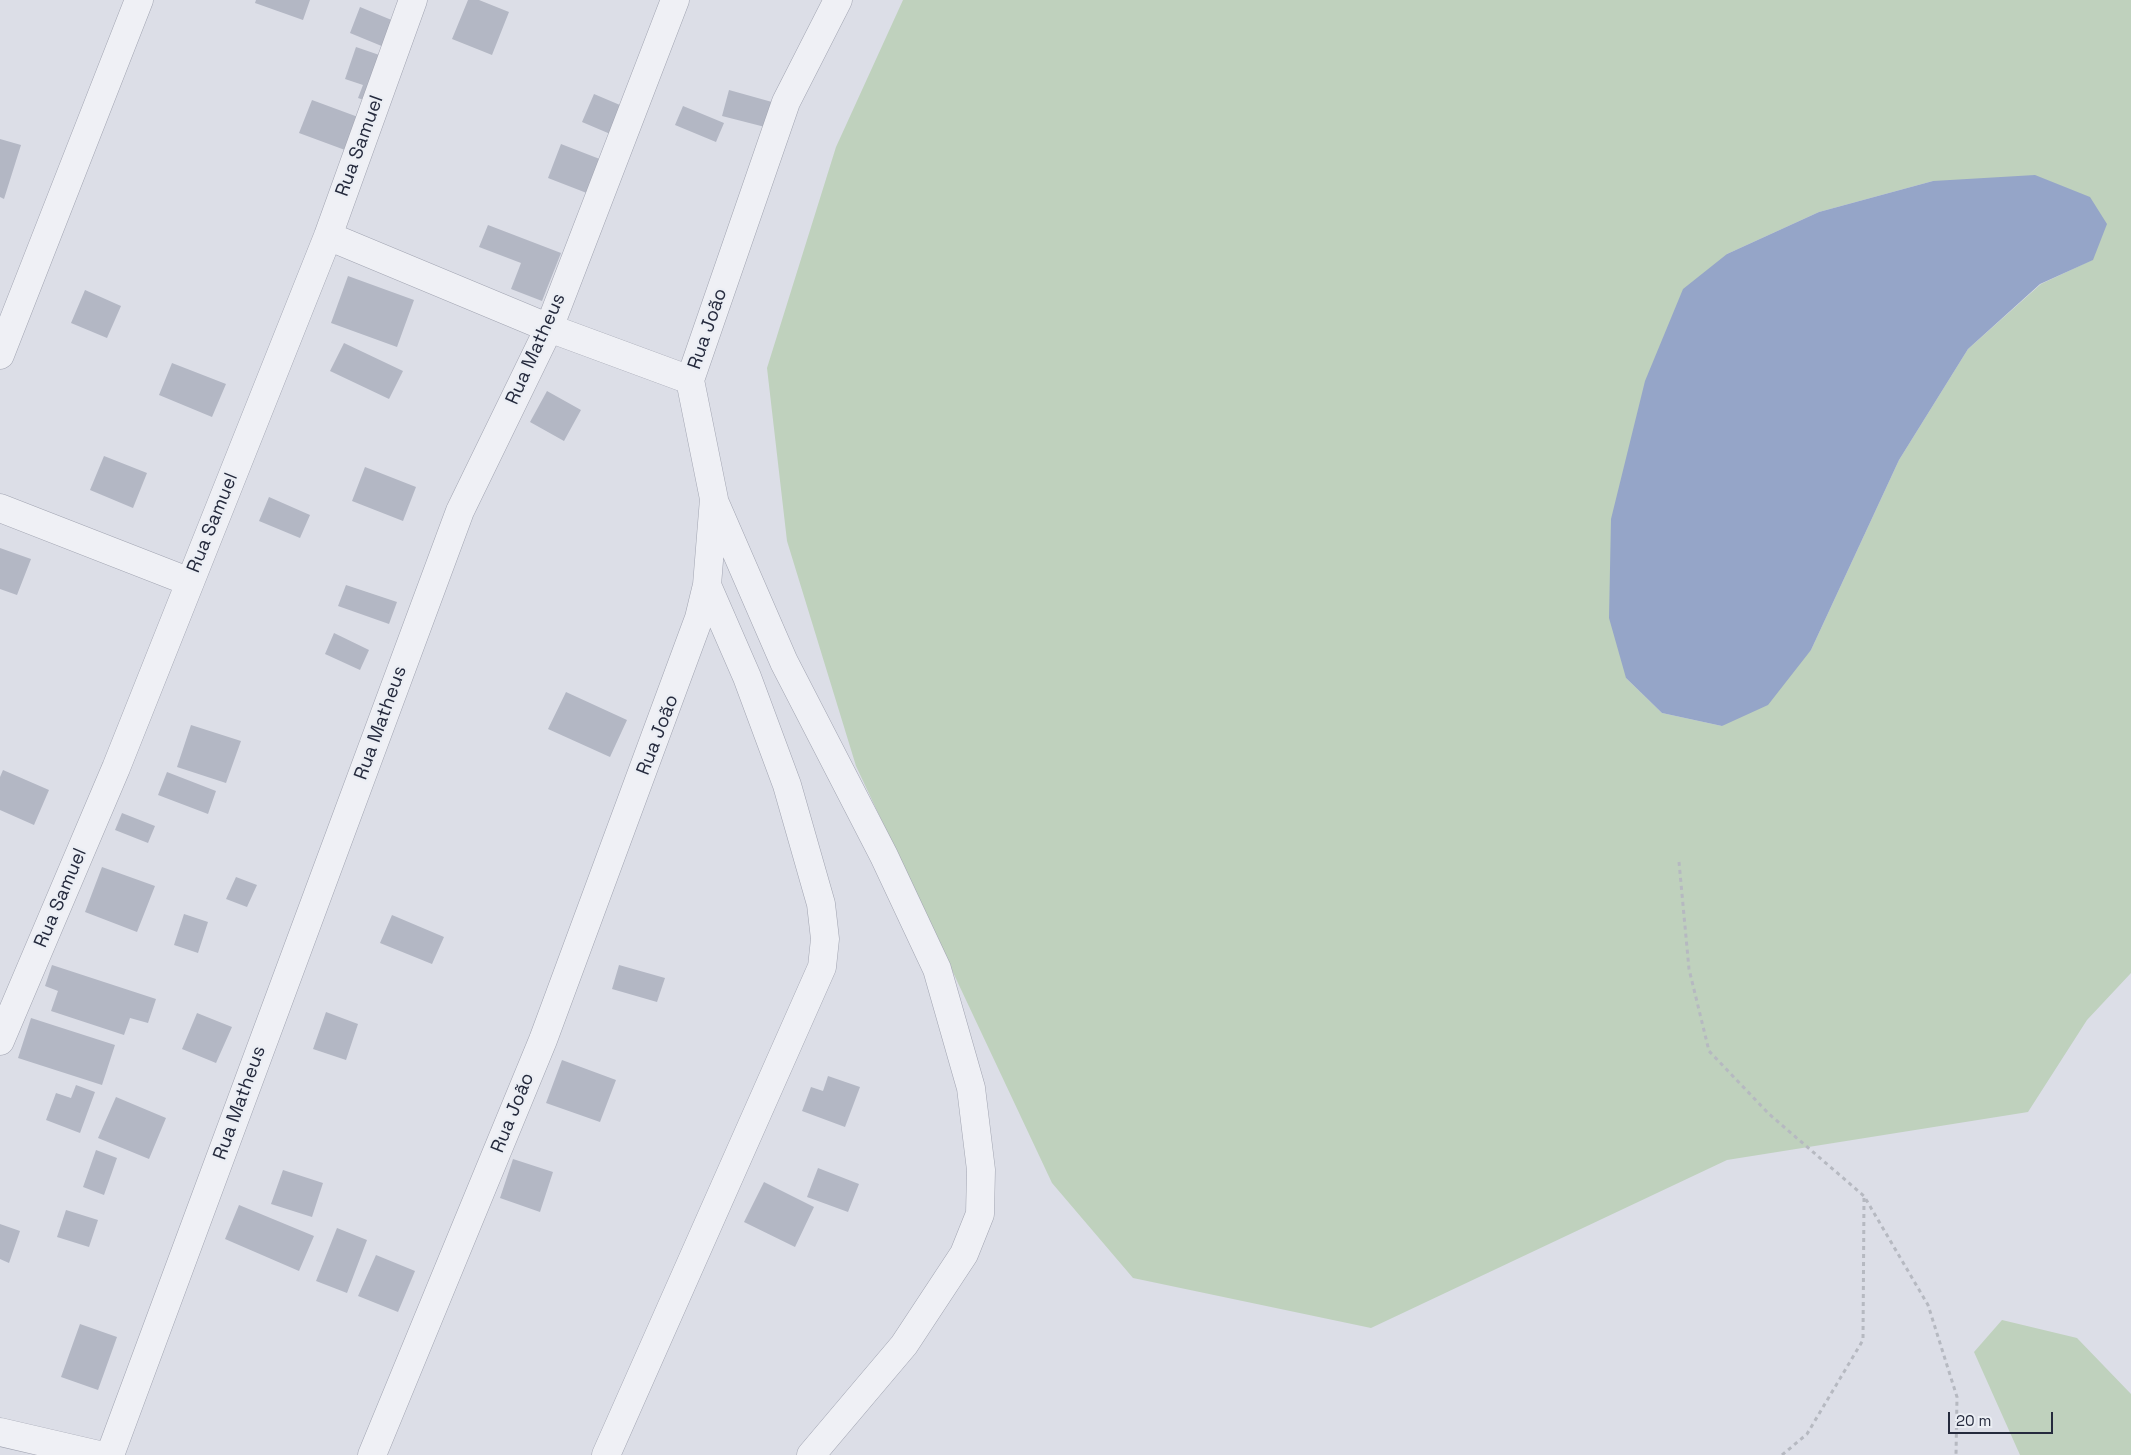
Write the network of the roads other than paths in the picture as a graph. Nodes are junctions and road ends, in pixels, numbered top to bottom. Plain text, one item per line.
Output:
1 (139, 0) edge
2 (413, 0) edge
3 (675, 0) edge
4 (838, 0) edge
5 (328, 236) junction
6 (549, 328) junction
7 (0, 354) edge
8 (690, 380) junction
9 (714, 499) junction
10 (0, 508) edge
11 (190, 582) junction
12 (707, 585) junction
13 (0, 1041) edge
14 (0, 1432) edge
15 (99, 1455) edge
16 (110, 1455) edge
17 (372, 1455) edge
18 (606, 1455) edge
19 (811, 1455) edge

1 - 7 street
2 - 5 street, Rua Samuel
3 - 6 street, Rua Matheus
4 - 8 street, Rua João
5 - 6 street
5 - 11 street, Rua Samuel
6 - 8 street
6 - 16 street, Rua Matheus
8 - 9 street, Rua João
9 - 12 street, Rua João
9 - 19 street
10 - 11 street
11 - 13 street, Rua Samuel
12 - 17 street, Rua João
12 - 18 street
14 - 15 street

